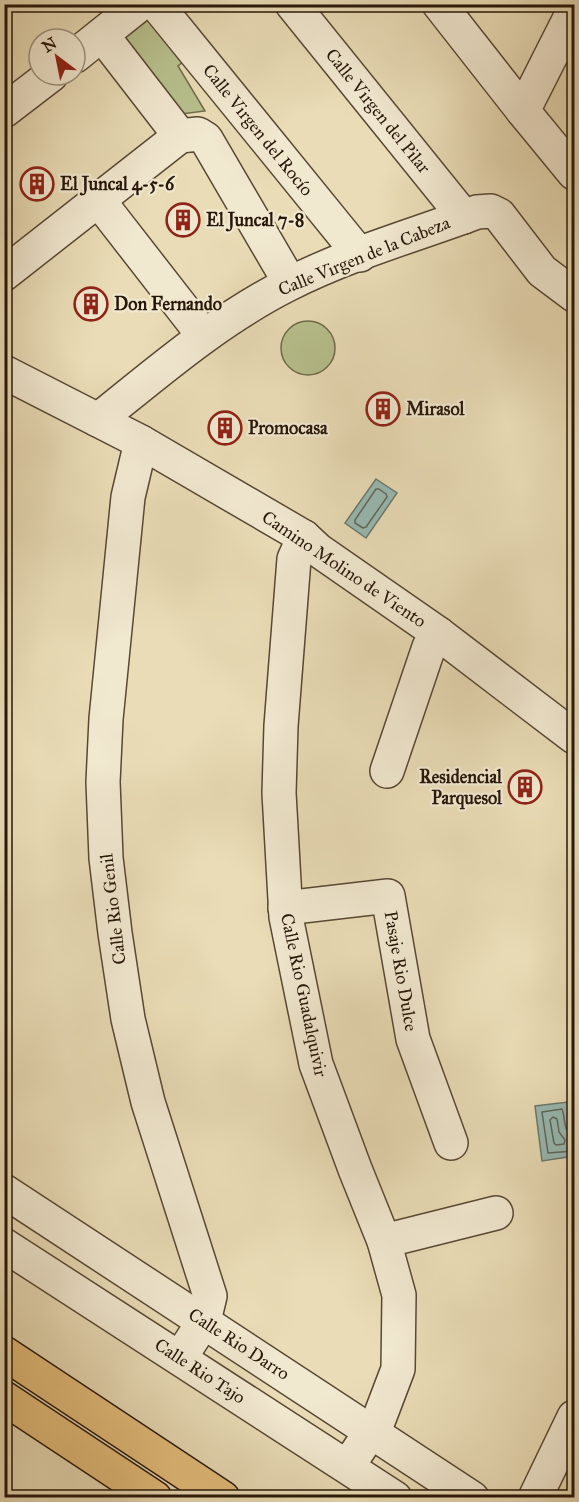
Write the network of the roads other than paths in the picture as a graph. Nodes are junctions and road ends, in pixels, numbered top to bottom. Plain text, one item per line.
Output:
1 (292, 4) edge
2 (439, 4) edge
3 (142, 5) edge
4 (574, 10) edge
5 (102, 35) junction
6 (87, 47) edge
7 (35, 87) edge
8 (4, 111) edge
9 (523, 111) junction
10 (180, 136) junction
11 (574, 173) edge
12 (99, 201) junction
13 (477, 214) junction
14 (360, 255) junction
15 (4, 274) edge
16 (574, 295) edge
17 (279, 296) junction
18 (204, 336) junction
19 (4, 372) edge
20 (99, 420) junction
21 (141, 442) junction
22 (304, 537) junction
23 (439, 634) junction
24 (574, 736) edge
25 (387, 771) dead end
26 (285, 908) junction
27 (451, 1143) dead end
28 (4, 1191) edge
29 (496, 1213) dead end
30 (384, 1241) junction
31 (4, 1245) edge
32 (204, 1321) junction
33 (4, 1353) edge
34 (180, 1358) junction
35 (4, 1398) edge
36 (574, 1417) edge
37 (372, 1431) junction
38 (348, 1466) junction
39 (154, 1497) edge
40 (223, 1497) edge
41 (395, 1497) edge
42 (472, 1497) edge
43 (535, 1497) edge

1 - 13 street, Calle Virgen del Pilar
2 - 9 street
3 - 5 street
3 - 14 street, Calle Virgen del Rocío
4 - 9 street
5 - 6 street
5 - 10 street
7 - 8 street
9 - 11 street
10 - 12 street
10 - 17 street
12 - 15 street
12 - 18 street
13 - 14 street, Calle Virgen de la Cabeza
13 - 16 street, Calle Virgen del Pilar
14 - 17 street, Calle Virgen de la Cabeza
17 - 18 street, Calle Virgen de la Cabeza
18 - 20 street, Calle Virgen de la Cabeza
19 - 20 street, Camino Molino de Viento
20 - 21 street, Camino Molino de Viento
21 - 22 street, Camino Molino de Viento
21 - 32 street, Calle Rio Genil
22 - 23 street, Camino Molino de Viento
22 - 26 street, Calle Rio Guadalquivir
23 - 24 street, Camino Molino de Viento
23 - 25 street
26 - 27 street, Pasaje Rio Dulce
26 - 30 street, Calle Rio Guadalquivir
28 - 32 street, Calle Rio Darro
29 - 30 street
30 - 37 street, Calle Rio Guadalquivir
31 - 34 street, Calle Rio Tajo
32 - 34 street, Calle Rio Genil
32 - 37 street, Calle Rio Darro
33 - 40 highway
34 - 38 street, Calle Rio Tajo
35 - 39 highway
36 - 43 street
37 - 38 street, Calle Rio Guadalquivir
37 - 42 street, Calle Rio Darro
38 - 41 street, Calle Rio Tajo

